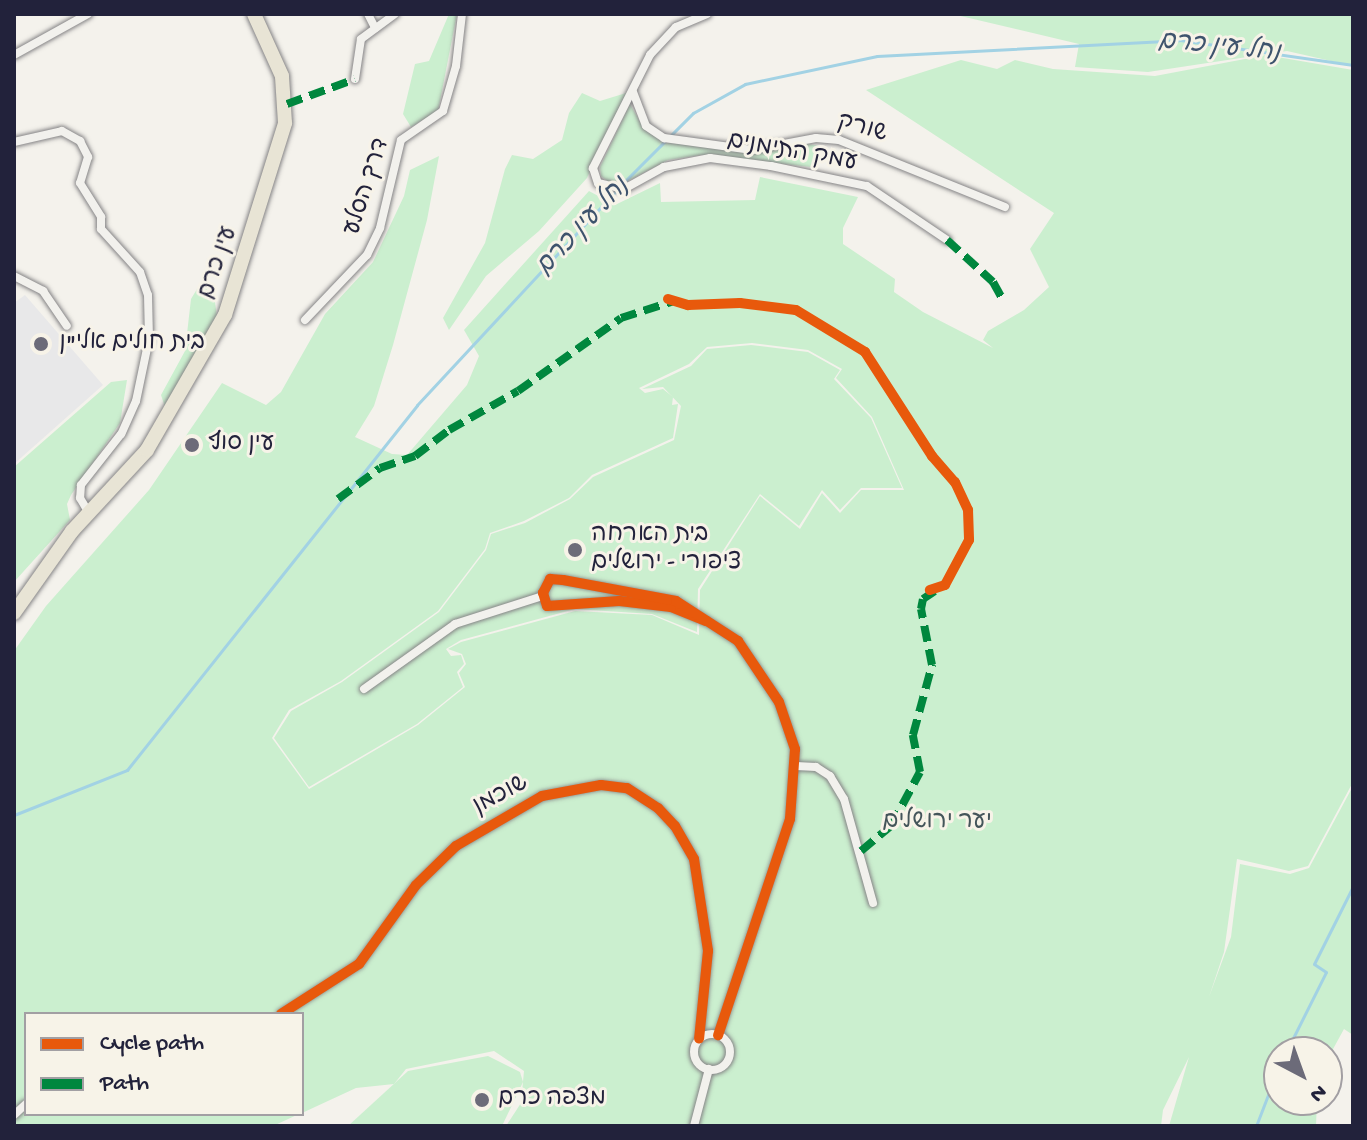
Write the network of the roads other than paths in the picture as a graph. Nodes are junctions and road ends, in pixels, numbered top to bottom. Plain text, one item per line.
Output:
1 (254, 14) edge
2 (368, 14) edge
3 (395, 14) edge
4 (462, 14) edge
5 (707, 14) edge
6 (86, 17) edge
7 (375, 28) junction
8 (14, 55) edge
9 (355, 79) dead end
10 (632, 91) junction
11 (14, 142) edge
12 (1005, 207) dead end
13 (947, 240) dead end
14 (14, 276) edge
15 (305, 320) dead end
16 (67, 326) dead end
17 (89, 513) junction
18 (543, 596) junction
19 (14, 613) edge
20 (706, 621) junction
21 (364, 689) dead end
22 (796, 766) junction
23 (873, 903) dead end
24 (284, 1012) edge
25 (718, 1035) junction
26 (699, 1039) junction
27 (709, 1069) junction
28 (694, 1126) edge

1 - 17 main road, עין כרם
2 - 7 street
3 - 7 street
4 - 15 street, דרך הסלע
5 - 10 street, עמק התימנים
6 - 8 street
7 - 9 street
10 - 12 street, שורק
10 - 13 street, עמק התימנים
11 - 17 street
14 - 16 street
17 - 19 main road, עין כרם
18 - 20 street
18 - 20 street
18 - 21 street
20 - 22 street
22 - 23 street
22 - 25 street
24 - 26 street, שוכמן
25 - 26 street
25 - 27 street
26 - 27 street
27 - 28 street

